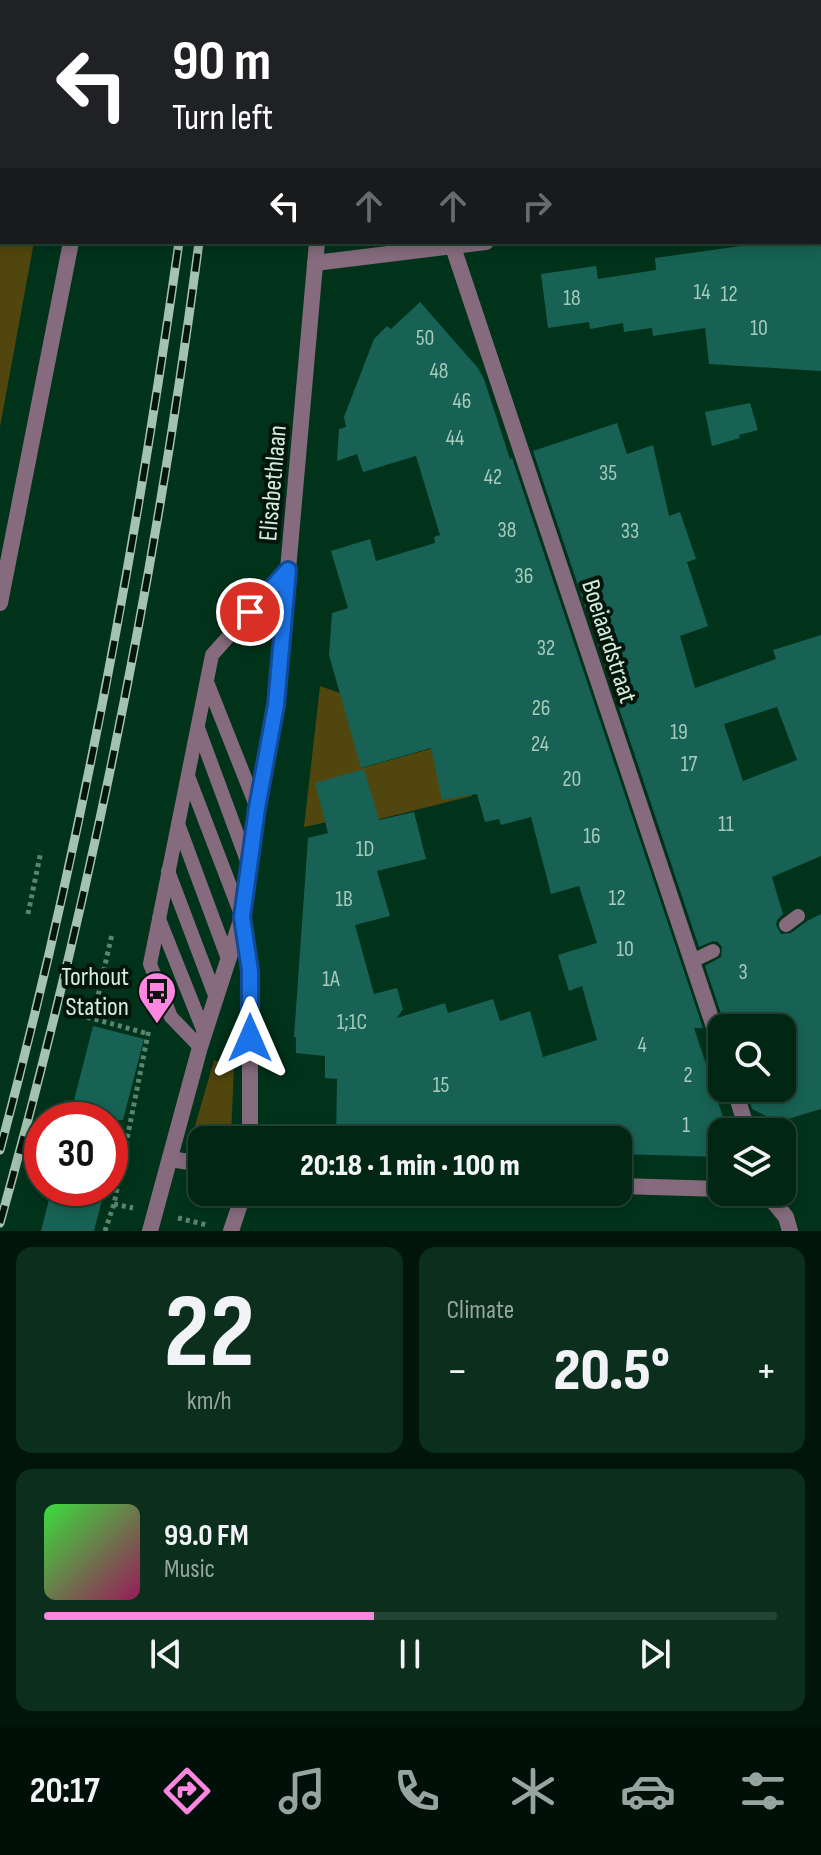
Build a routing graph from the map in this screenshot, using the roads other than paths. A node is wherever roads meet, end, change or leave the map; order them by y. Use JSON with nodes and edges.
{"nodes":[{"id":1,"x":71,"y":244,"type":"edge"},
{"id":2,"x":317,"y":244,"type":"edge"},
{"id":3,"x":473,"y":244,"type":"edge"},
{"id":4,"x":453,"y":247,"type":"junction"},
{"id":5,"x":315,"y":263,"type":"junction"},
{"id":6,"x":288,"y":570,"type":"junction"},
{"id":7,"x":0,"y":603,"type":"edge"},
{"id":8,"x":207,"y":682,"type":"junction"},
{"id":9,"x":197,"y":728,"type":"junction"},
{"id":10,"x":188,"y":775,"type":"junction"},
{"id":11,"x":257,"y":808,"type":"junction"},
{"id":12,"x":178,"y":823,"type":"junction"},
{"id":13,"x":249,"y":866,"type":"junction"},
{"id":14,"x":168,"y":871,"type":"junction"},
{"id":15,"x":242,"y":917,"type":"junction"},
{"id":16,"x":159,"y":919,"type":"junction"},
{"id":17,"x":713,"y":951,"type":"dead end"},
{"id":18,"x":228,"y":959,"type":"junction"},
{"id":19,"x":692,"y":961,"type":"junction"},
{"id":20,"x":216,"y":998,"type":"junction"},
{"id":21,"x":710,"y":1014,"type":"edge"},
{"id":22,"x":202,"y":1040,"type":"junction"},
{"id":23,"x":250,"y":1126,"type":"edge"},
{"id":24,"x":170,"y":1159,"type":"junction"},
{"id":25,"x":188,"y":1162,"type":"edge"},
{"id":26,"x":632,"y":1186,"type":"edge"},
{"id":27,"x":708,"y":1189,"type":"edge"},
{"id":28,"x":239,"y":1206,"type":"edge"},
{"id":29,"x":777,"y":1206,"type":"edge"},
{"id":30,"x":150,"y":1231,"type":"edge"},
{"id":31,"x":231,"y":1231,"type":"edge"},
{"id":32,"x":790,"y":1231,"type":"edge"}],
"edges":[{"from":1,"to":7,"type":"street"},
{"from":2,"to":5,"type":"street","name":"Elisabethlaan"},
{"from":3,"to":4,"type":"street"},
{"from":4,"to":5,"type":"street"},
{"from":4,"to":19,"type":"street","name":"Boeiaardstraat"},
{"from":5,"to":6,"type":"street","name":"Elisabethlaan"},
{"from":6,"to":8,"type":"lane"},
{"from":6,"to":11,"type":"street","name":"Elisabethlaan"},
{"from":8,"to":9,"type":"lane"},
{"from":8,"to":11,"type":"lane"},
{"from":9,"to":10,"type":"lane"},
{"from":9,"to":13,"type":"lane"},
{"from":10,"to":12,"type":"lane"},
{"from":10,"to":15,"type":"lane"},
{"from":11,"to":13,"type":"street","name":"Elisabethlaan"},
{"from":12,"to":14,"type":"lane"},
{"from":12,"to":18,"type":"lane"},
{"from":13,"to":15,"type":"street","name":"Elisabethlaan"},
{"from":14,"to":16,"type":"lane"},
{"from":14,"to":20,"type":"lane"},
{"from":15,"to":18,"type":"street","name":"Elisabethlaan"},
{"from":15,"to":23,"type":"street","name":"Elisabethlaan"},
{"from":16,"to":22,"type":"lane"},
{"from":16,"to":22,"type":"lane"},
{"from":17,"to":19,"type":"lane"},
{"from":18,"to":20,"type":"street","name":"Elisabethlaan"},
{"from":19,"to":21,"type":"street","name":"Boeiaardstraat"},
{"from":20,"to":22,"type":"street","name":"Elisabethlaan"},
{"from":22,"to":24,"type":"street","name":"Elisabethlaan"},
{"from":24,"to":25,"type":"street"},
{"from":24,"to":30,"type":"street","name":"Elisabethlaan"},
{"from":26,"to":27,"type":"street"},
{"from":28,"to":31,"type":"street"},
{"from":29,"to":32,"type":"street"}]}
